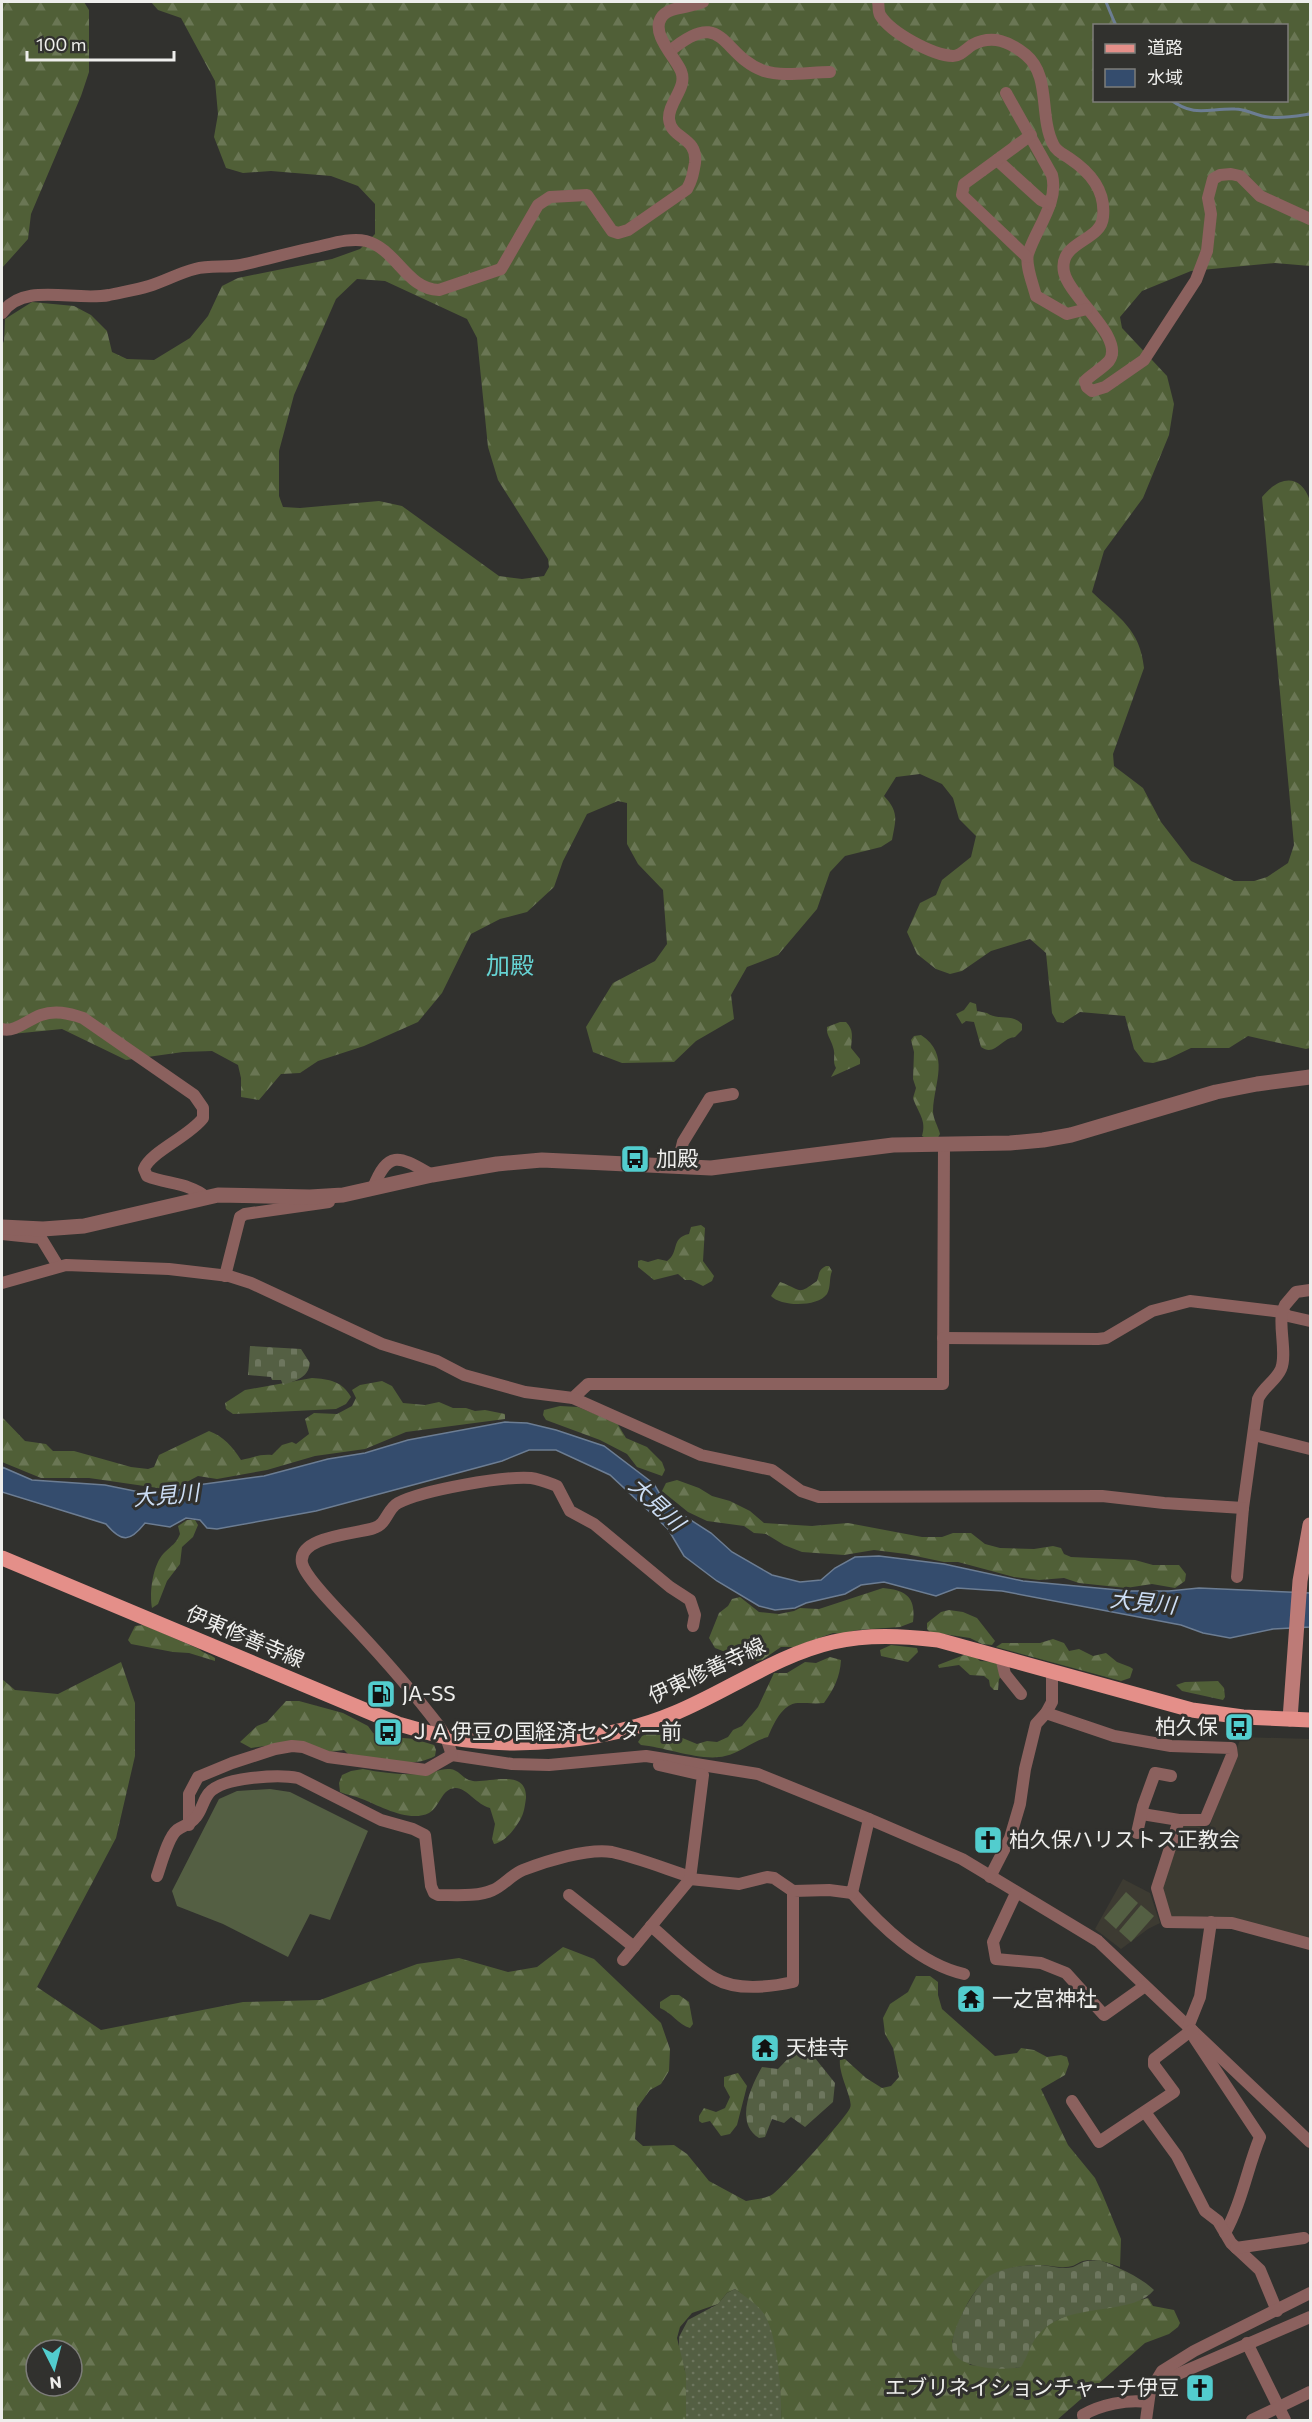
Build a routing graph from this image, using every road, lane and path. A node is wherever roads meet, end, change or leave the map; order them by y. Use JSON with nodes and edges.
{"nodes":[{"id":1,"x":703,"y":2,"type":"edge"},
{"id":2,"x":878,"y":2,"type":"edge"},
{"id":3,"x":670,"y":51,"type":"junction"},
{"id":4,"x":830,"y":72,"type":"dead end"},
{"id":5,"x":1006,"y":93,"type":"dead end"},
{"id":6,"x":1031,"y":135,"type":"junction"},
{"id":7,"x":997,"y":160,"type":"junction"},
{"id":8,"x":1050,"y":204,"type":"junction"},
{"id":9,"x":1311,"y":219,"type":"edge"},
{"id":10,"x":1027,"y":257,"type":"junction"},
{"id":11,"x":1087,"y":309,"type":"junction"},
{"id":12,"x":2,"y":313,"type":"edge"},
{"id":13,"x":2,"y":1029,"type":"edge"},
{"id":14,"x":1311,"y":1077,"type":"edge"},
{"id":15,"x":733,"y":1094,"type":"dead end"},
{"id":16,"x":944,"y":1144,"type":"junction"},
{"id":17,"x":677,"y":1167,"type":"junction"},
{"id":18,"x":432,"y":1175,"type":"junction"},
{"id":19,"x":373,"y":1188,"type":"junction"},
{"id":20,"x":346,"y":1194,"type":"junction"},
{"id":21,"x":206,"y":1197,"type":"junction"},
{"id":22,"x":2,"y":1227,"type":"edge"},
{"id":23,"x":2,"y":1234,"type":"edge"},
{"id":24,"x":58,"y":1266,"type":"junction"},
{"id":25,"x":225,"y":1276,"type":"junction"},
{"id":26,"x":2,"y":1283,"type":"edge"},
{"id":27,"x":1311,"y":1290,"type":"edge"},
{"id":28,"x":1282,"y":1312,"type":"junction"},
{"id":29,"x":1311,"y":1321,"type":"edge"},
{"id":30,"x":944,"y":1338,"type":"junction"},
{"id":31,"x":573,"y":1398,"type":"junction"},
{"id":32,"x":1254,"y":1435,"type":"junction"},
{"id":33,"x":1311,"y":1449,"type":"edge"},
{"id":34,"x":1243,"y":1508,"type":"junction"},
{"id":35,"x":1311,"y":1525,"type":"edge"},
{"id":36,"x":2,"y":1558,"type":"edge"},
{"id":37,"x":1237,"y":1577,"type":"dead end"},
{"id":38,"x":693,"y":1626,"type":"dead end"},
{"id":39,"x":1001,"y":1657,"type":"junction"},
{"id":40,"x":1052,"y":1671,"type":"junction"},
{"id":41,"x":1022,"y":1694,"type":"dead end"},
{"id":42,"x":1046,"y":1713,"type":"junction"},
{"id":43,"x":1290,"y":1719,"type":"junction"},
{"id":44,"x":1311,"y":1720,"type":"edge"},
{"id":45,"x":446,"y":1737,"type":"junction"},
{"id":46,"x":452,"y":1755,"type":"junction"},
{"id":47,"x":646,"y":1756,"type":"junction"},
{"id":48,"x":1171,"y":1776,"type":"dead end"},
{"id":49,"x":1142,"y":1814,"type":"junction"},
{"id":50,"x":869,"y":1819,"type":"junction"},
{"id":51,"x":1179,"y":1820,"type":"junction"},
{"id":52,"x":189,"y":1825,"type":"junction"},
{"id":53,"x":1137,"y":1833,"type":"dead end"},
{"id":54,"x":157,"y":1876,"type":"dead end"},
{"id":55,"x":990,"y":1877,"type":"junction"},
{"id":56,"x":691,"y":1878,"type":"junction"},
{"id":57,"x":794,"y":1891,"type":"junction"},
{"id":58,"x":852,"y":1893,"type":"junction"},
{"id":59,"x":1016,"y":1893,"type":"junction"},
{"id":60,"x":569,"y":1895,"type":"dead end"},
{"id":61,"x":1211,"y":1922,"type":"junction"},
{"id":62,"x":651,"y":1926,"type":"junction"},
{"id":63,"x":1311,"y":1944,"type":"edge"},
{"id":64,"x":634,"y":1947,"type":"junction"},
{"id":65,"x":623,"y":1960,"type":"dead end"},
{"id":66,"x":964,"y":1974,"type":"dead end"},
{"id":67,"x":1145,"y":1986,"type":"junction"},
{"id":68,"x":1190,"y":2029,"type":"junction"},
{"id":69,"x":1072,"y":2101,"type":"dead end"},
{"id":70,"x":1145,"y":2112,"type":"junction"},
{"id":71,"x":1311,"y":2142,"type":"edge"},
{"id":72,"x":1225,"y":2232,"type":"junction"},
{"id":73,"x":1304,"y":2238,"type":"dead end"},
{"id":74,"x":1236,"y":2248,"type":"junction"},
{"id":75,"x":1311,"y":2293,"type":"edge"},
{"id":76,"x":1277,"y":2311,"type":"junction"},
{"id":77,"x":1311,"y":2317,"type":"edge"},
{"id":78,"x":1247,"y":2343,"type":"junction"},
{"id":79,"x":1152,"y":2385,"type":"junction"},
{"id":80,"x":1311,"y":2392,"type":"edge"},
{"id":81,"x":1147,"y":2402,"type":"junction"},
{"id":82,"x":1279,"y":2408,"type":"junction"},
{"id":83,"x":1080,"y":2419,"type":"edge"},
{"id":84,"x":1146,"y":2421,"type":"edge"},
{"id":85,"x":1252,"y":2421,"type":"edge"},
{"id":86,"x":1285,"y":2421,"type":"edge"}],
"edges":[{"from":1,"to":3,"type":"street"},
{"from":2,"to":11,"type":"street"},
{"from":3,"to":4,"type":"street"},
{"from":3,"to":12,"type":"street"},
{"from":5,"to":6,"type":"street"},
{"from":6,"to":7,"type":"street"},
{"from":6,"to":8,"type":"street"},
{"from":7,"to":8,"type":"street"},
{"from":7,"to":10,"type":"street"},
{"from":8,"to":10,"type":"street"},
{"from":9,"to":11,"type":"street"},
{"from":10,"to":11,"type":"street"},
{"from":13,"to":21,"type":"street"},
{"from":14,"to":16,"type":"street"},
{"from":15,"to":17,"type":"street"},
{"from":16,"to":17,"type":"street"},
{"from":16,"to":30,"type":"street"},
{"from":17,"to":18,"type":"street"},
{"from":18,"to":19,"type":"street"},
{"from":18,"to":19,"type":"street"},
{"from":19,"to":20,"type":"street"},
{"from":20,"to":21,"type":"street"},
{"from":20,"to":25,"type":"street"},
{"from":21,"to":22,"type":"street"},
{"from":23,"to":24,"type":"street"},
{"from":24,"to":25,"type":"street"},
{"from":24,"to":26,"type":"street"},
{"from":25,"to":31,"type":"street"},
{"from":27,"to":28,"type":"street"},
{"from":28,"to":29,"type":"street"},
{"from":28,"to":30,"type":"street"},
{"from":28,"to":32,"type":"street"},
{"from":30,"to":31,"type":"street"},
{"from":31,"to":34,"type":"street"},
{"from":32,"to":33,"type":"street"},
{"from":32,"to":34,"type":"street"},
{"from":34,"to":37,"type":"street"},
{"from":35,"to":43,"type":"main road"},
{"from":36,"to":45,"type":"main road","name":"伊東修善寺線"},
{"from":38,"to":45,"type":"street"},
{"from":39,"to":40,"type":"main road","name":"伊東修善寺線"},
{"from":39,"to":41,"type":"street"},
{"from":39,"to":45,"type":"main road","name":"伊東修善寺線"},
{"from":40,"to":42,"type":"street"},
{"from":40,"to":43,"type":"main road","name":"伊東修善寺線"},
{"from":42,"to":51,"type":"street"},
{"from":42,"to":55,"type":"street"},
{"from":43,"to":44,"type":"main road","name":"伊東修善寺線"},
{"from":45,"to":46,"type":"street"},
{"from":46,"to":47,"type":"street"},
{"from":46,"to":52,"type":"street"},
{"from":47,"to":50,"type":"street"},
{"from":47,"to":56,"type":"street"},
{"from":48,"to":49,"type":"street"},
{"from":49,"to":51,"type":"street"},
{"from":49,"to":53,"type":"street"},
{"from":50,"to":55,"type":"street"},
{"from":50,"to":58,"type":"street"},
{"from":51,"to":61,"type":"street"},
{"from":52,"to":54,"type":"street"},
{"from":52,"to":56,"type":"street"},
{"from":55,"to":59,"type":"street"},
{"from":56,"to":57,"type":"street"},
{"from":56,"to":62,"type":"street"},
{"from":57,"to":58,"type":"street"},
{"from":57,"to":62,"type":"street"},
{"from":58,"to":66,"type":"street"},
{"from":59,"to":67,"type":"street"},
{"from":59,"to":67,"type":"street"},
{"from":60,"to":64,"type":"street"},
{"from":61,"to":63,"type":"street"},
{"from":61,"to":68,"type":"street"},
{"from":62,"to":64,"type":"street"},
{"from":64,"to":65,"type":"street"},
{"from":67,"to":68,"type":"street"},
{"from":68,"to":70,"type":"street"},
{"from":68,"to":71,"type":"street"},
{"from":68,"to":72,"type":"street"},
{"from":69,"to":70,"type":"street"},
{"from":70,"to":72,"type":"street"},
{"from":72,"to":74,"type":"street"},
{"from":73,"to":74,"type":"street"},
{"from":74,"to":76,"type":"street"},
{"from":75,"to":76,"type":"street"},
{"from":76,"to":79,"type":"street"},
{"from":77,"to":78,"type":"street"},
{"from":78,"to":79,"type":"street"},
{"from":78,"to":82,"type":"street"},
{"from":79,"to":81,"type":"street"},
{"from":80,"to":82,"type":"street"},
{"from":81,"to":83,"type":"street"},
{"from":81,"to":84,"type":"street"},
{"from":82,"to":85,"type":"street"},
{"from":82,"to":86,"type":"street"}]}
